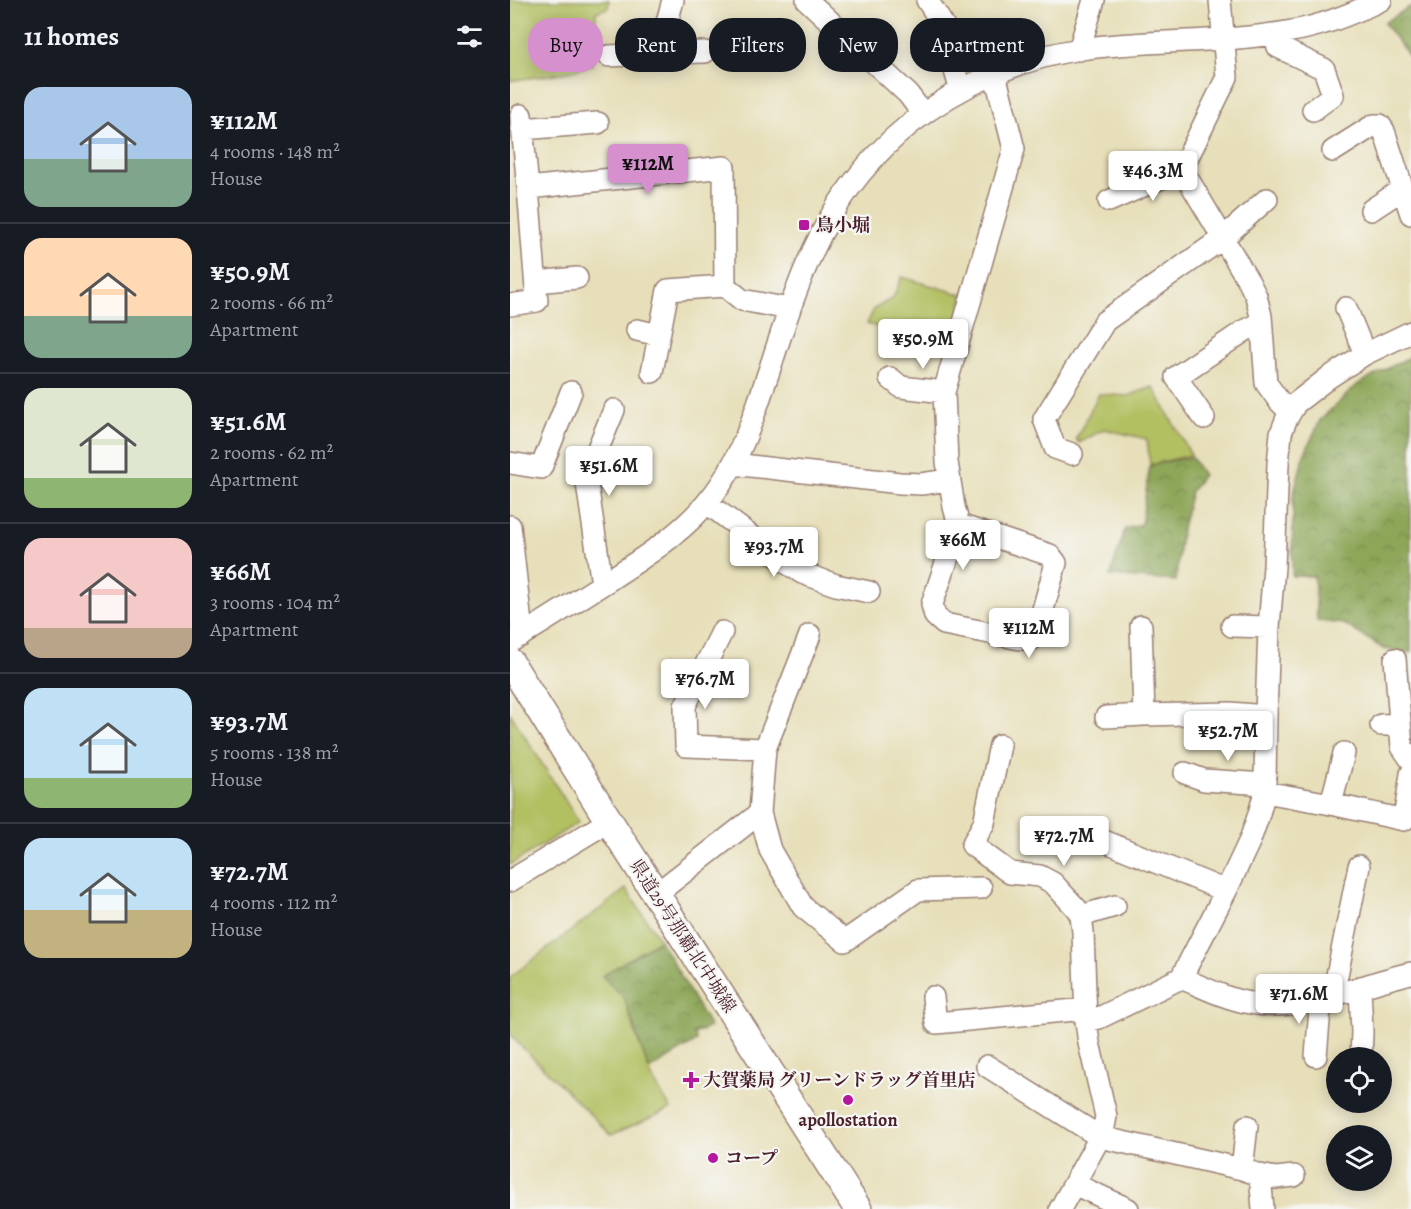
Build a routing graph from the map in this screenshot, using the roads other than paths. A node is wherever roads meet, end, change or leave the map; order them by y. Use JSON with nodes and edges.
{"nodes":[{"id":1,"x":673,"y":0,"type":"edge"},
{"id":2,"x":807,"y":0,"type":"edge"},
{"id":3,"x":927,"y":0,"type":"edge"},
{"id":4,"x":1094,"y":0,"type":"edge"},
{"id":5,"x":1220,"y":0,"type":"edge"},
{"id":6,"x":1381,"y":0,"type":"edge"},
{"id":7,"x":667,"y":18,"type":"edge"},
{"id":8,"x":1275,"y":34,"type":"junction"},
{"id":9,"x":1224,"y":39,"type":"junction"},
{"id":10,"x":1079,"y":50,"type":"junction"},
{"id":11,"x":697,"y":51,"type":"edge"},
{"id":12,"x":705,"y":51,"type":"dead end"},
{"id":13,"x":609,"y":56,"type":"dead end"},
{"id":14,"x":615,"y":56,"type":"edge"},
{"id":15,"x":995,"y":74,"type":"junction"},
{"id":16,"x":962,"y":90,"type":"junction"},
{"id":17,"x":1313,"y":110,"type":"dead end"},
{"id":18,"x":923,"y":114,"type":"junction"},
{"id":19,"x":598,"y":123,"type":"dead end"},
{"id":20,"x":1333,"y":151,"type":"dead end"},
{"id":21,"x":517,"y":156,"type":"edge"},
{"id":22,"x":1182,"y":169,"type":"junction"},
{"id":23,"x":528,"y":188,"type":"junction"},
{"id":24,"x":1403,"y":189,"type":"junction"},
{"id":25,"x":1267,"y":199,"type":"dead end"},
{"id":26,"x":1109,"y":201,"type":"dead end"},
{"id":27,"x":1371,"y":210,"type":"dead end"},
{"id":28,"x":1411,"y":214,"type":"edge"},
{"id":29,"x":1223,"y":238,"type":"junction"},
{"id":30,"x":577,"y":278,"type":"dead end"},
{"id":31,"x":536,"y":282,"type":"junction"},
{"id":32,"x":725,"y":286,"type":"junction"},
{"id":33,"x":510,"y":305,"type":"edge"},
{"id":34,"x":1346,"y":308,"type":"dead end"},
{"id":35,"x":789,"y":309,"type":"junction"},
{"id":36,"x":1261,"y":323,"type":"junction"},
{"id":37,"x":637,"y":330,"type":"dead end"},
{"id":38,"x":1411,"y":332,"type":"edge"},
{"id":39,"x":659,"y":335,"type":"junction"},
{"id":40,"x":1365,"y":354,"type":"junction"},
{"id":41,"x":652,"y":372,"type":"dead end"},
{"id":42,"x":890,"y":378,"type":"dead end"},
{"id":43,"x":571,"y":392,"type":"dead end"},
{"id":44,"x":944,"y":392,"type":"junction"},
{"id":45,"x":614,"y":410,"type":"dead end"},
{"id":46,"x":1290,"y":412,"type":"junction"},
{"id":47,"x":1204,"y":418,"type":"dead end"},
{"id":48,"x":1072,"y":454,"type":"dead end"},
{"id":49,"x":510,"y":464,"type":"edge"},
{"id":50,"x":733,"y":464,"type":"junction"},
{"id":51,"x":950,"y":480,"type":"junction"},
{"id":52,"x":707,"y":503,"type":"junction"},
{"id":53,"x":959,"y":525,"type":"junction"},
{"id":54,"x":510,"y":526,"type":"edge"},
{"id":55,"x":602,"y":584,"type":"junction"},
{"id":56,"x":869,"y":592,"type":"dead end"},
{"id":57,"x":1141,"y":626,"type":"dead end"},
{"id":58,"x":1232,"y":626,"type":"dead end"},
{"id":59,"x":1269,"y":627,"type":"junction"},
{"id":60,"x":722,"y":632,"type":"dead end"},
{"id":61,"x":810,"y":635,"type":"dead end"},
{"id":62,"x":516,"y":639,"type":"edge"},
{"id":63,"x":1395,"y":659,"type":"dead end"},
{"id":64,"x":510,"y":662,"type":"edge"},
{"id":65,"x":1144,"y":716,"type":"junction"},
{"id":66,"x":1266,"y":716,"type":"junction"},
{"id":67,"x":1106,"y":717,"type":"dead end"},
{"id":68,"x":1000,"y":745,"type":"dead end"},
{"id":69,"x":765,"y":749,"type":"junction"},
{"id":70,"x":1344,"y":753,"type":"dead end"},
{"id":71,"x":1411,"y":760,"type":"edge"},
{"id":72,"x":1185,"y":773,"type":"dead end"},
{"id":73,"x":1411,"y":774,"type":"edge"},
{"id":74,"x":1265,"y":788,"type":"junction"},
{"id":75,"x":1331,"y":804,"type":"junction"},
{"id":76,"x":760,"y":813,"type":"junction"},
{"id":77,"x":1408,"y":820,"type":"edge"},
{"id":78,"x":609,"y":821,"type":"junction"},
{"id":79,"x":1104,"y":841,"type":"dead end"},
{"id":80,"x":1359,"y":866,"type":"dead end"},
{"id":81,"x":510,"y":881,"type":"edge"},
{"id":82,"x":981,"y":888,"type":"dead end"},
{"id":83,"x":1226,"y":891,"type":"junction"},
{"id":84,"x":656,"y":894,"type":"junction"},
{"id":85,"x":1115,"y":906,"type":"dead end"},
{"id":86,"x":1082,"y":916,"type":"junction"},
{"id":87,"x":1411,"y":974,"type":"edge"},
{"id":88,"x":1181,"y":978,"type":"junction"},
{"id":89,"x":1360,"y":987,"type":"junction"},
{"id":90,"x":1327,"y":996,"type":"junction"},
{"id":91,"x":933,"y":997,"type":"dead end"},
{"id":92,"x":1086,"y":1015,"type":"junction"},
{"id":93,"x":1361,"y":1047,"type":"edge"},
{"id":94,"x":1316,"y":1056,"type":"dead end"},
{"id":95,"x":987,"y":1066,"type":"dead end"},
{"id":96,"x":1247,"y":1126,"type":"dead end"},
{"id":97,"x":1100,"y":1137,"type":"junction"},
{"id":98,"x":1251,"y":1172,"type":"junction"},
{"id":99,"x":1294,"y":1176,"type":"dead end"},
{"id":100,"x":1074,"y":1184,"type":"junction"},
{"id":101,"x":858,"y":1209,"type":"edge"},
{"id":102,"x":1060,"y":1209,"type":"edge"},
{"id":103,"x":1128,"y":1209,"type":"edge"},
{"id":104,"x":1263,"y":1209,"type":"edge"}],
"edges":[{"from":1,"to":7,"type":"street"},
{"from":2,"to":18,"type":"street"},
{"from":3,"to":16,"type":"street"},
{"from":4,"to":10,"type":"street"},
{"from":5,"to":9,"type":"street"},
{"from":6,"to":8,"type":"street"},
{"from":8,"to":9,"type":"street"},
{"from":8,"to":17,"type":"street"},
{"from":9,"to":10,"type":"street"},
{"from":9,"to":22,"type":"street"},
{"from":10,"to":15,"type":"street"},
{"from":11,"to":12,"type":"street"},
{"from":13,"to":14,"type":"street"},
{"from":15,"to":16,"type":"street"},
{"from":15,"to":44,"type":"street"},
{"from":16,"to":18,"type":"street"},
{"from":18,"to":35,"type":"street"},
{"from":19,"to":21,"type":"street"},
{"from":20,"to":24,"type":"street"},
{"from":21,"to":23,"type":"street"},
{"from":22,"to":26,"type":"street"},
{"from":22,"to":29,"type":"street"},
{"from":23,"to":31,"type":"street"},
{"from":23,"to":32,"type":"street"},
{"from":24,"to":27,"type":"street"},
{"from":24,"to":28,"type":"street"},
{"from":25,"to":29,"type":"street"},
{"from":29,"to":36,"type":"street"},
{"from":29,"to":48,"type":"street"},
{"from":30,"to":31,"type":"street"},
{"from":31,"to":33,"type":"street"},
{"from":32,"to":35,"type":"street"},
{"from":32,"to":39,"type":"street"},
{"from":34,"to":40,"type":"street"},
{"from":35,"to":50,"type":"street"},
{"from":36,"to":46,"type":"street"},
{"from":36,"to":47,"type":"street"},
{"from":37,"to":39,"type":"street"},
{"from":38,"to":40,"type":"street"},
{"from":39,"to":41,"type":"street"},
{"from":40,"to":46,"type":"street"},
{"from":42,"to":44,"type":"street"},
{"from":43,"to":49,"type":"street"},
{"from":44,"to":51,"type":"street"},
{"from":45,"to":55,"type":"street"},
{"from":46,"to":59,"type":"street"},
{"from":50,"to":51,"type":"street"},
{"from":50,"to":52,"type":"street"},
{"from":51,"to":53,"type":"street"},
{"from":52,"to":55,"type":"street"},
{"from":52,"to":56,"type":"street"},
{"from":53,"to":53,"type":"street"},
{"from":54,"to":62,"type":"street"},
{"from":55,"to":62,"type":"street"},
{"from":57,"to":65,"type":"street"},
{"from":58,"to":59,"type":"street"},
{"from":59,"to":66,"type":"street"},
{"from":60,"to":69,"type":"street"},
{"from":61,"to":69,"type":"street"},
{"from":63,"to":71,"type":"street"},
{"from":64,"to":78,"type":"main road","name":"県道29号那覇北中城線"},
{"from":65,"to":66,"type":"street"},
{"from":65,"to":67,"type":"street"},
{"from":66,"to":74,"type":"street"},
{"from":68,"to":86,"type":"street"},
{"from":69,"to":76,"type":"street"},
{"from":70,"to":75,"type":"street"},
{"from":72,"to":74,"type":"street"},
{"from":73,"to":77,"type":"street"},
{"from":74,"to":75,"type":"street"},
{"from":74,"to":83,"type":"street"},
{"from":75,"to":77,"type":"street"},
{"from":76,"to":82,"type":"street"},
{"from":76,"to":84,"type":"street"},
{"from":78,"to":81,"type":"street"},
{"from":78,"to":84,"type":"main road","name":"県道29号那覇北中城線"},
{"from":79,"to":83,"type":"street"},
{"from":80,"to":90,"type":"street"},
{"from":83,"to":88,"type":"street"},
{"from":84,"to":101,"type":"main road","name":"県道29号那覇北中城線"},
{"from":85,"to":86,"type":"street"},
{"from":86,"to":92,"type":"street"},
{"from":87,"to":89,"type":"street"},
{"from":88,"to":90,"type":"street"},
{"from":88,"to":92,"type":"street"},
{"from":89,"to":90,"type":"street"},
{"from":89,"to":93,"type":"street"},
{"from":90,"to":94,"type":"street"},
{"from":91,"to":92,"type":"street"},
{"from":92,"to":97,"type":"street"},
{"from":95,"to":97,"type":"street"},
{"from":96,"to":98,"type":"street"},
{"from":97,"to":98,"type":"street"},
{"from":97,"to":100,"type":"street"},
{"from":98,"to":99,"type":"street"},
{"from":98,"to":104,"type":"street"},
{"from":100,"to":102,"type":"street"},
{"from":100,"to":103,"type":"street"}]}
